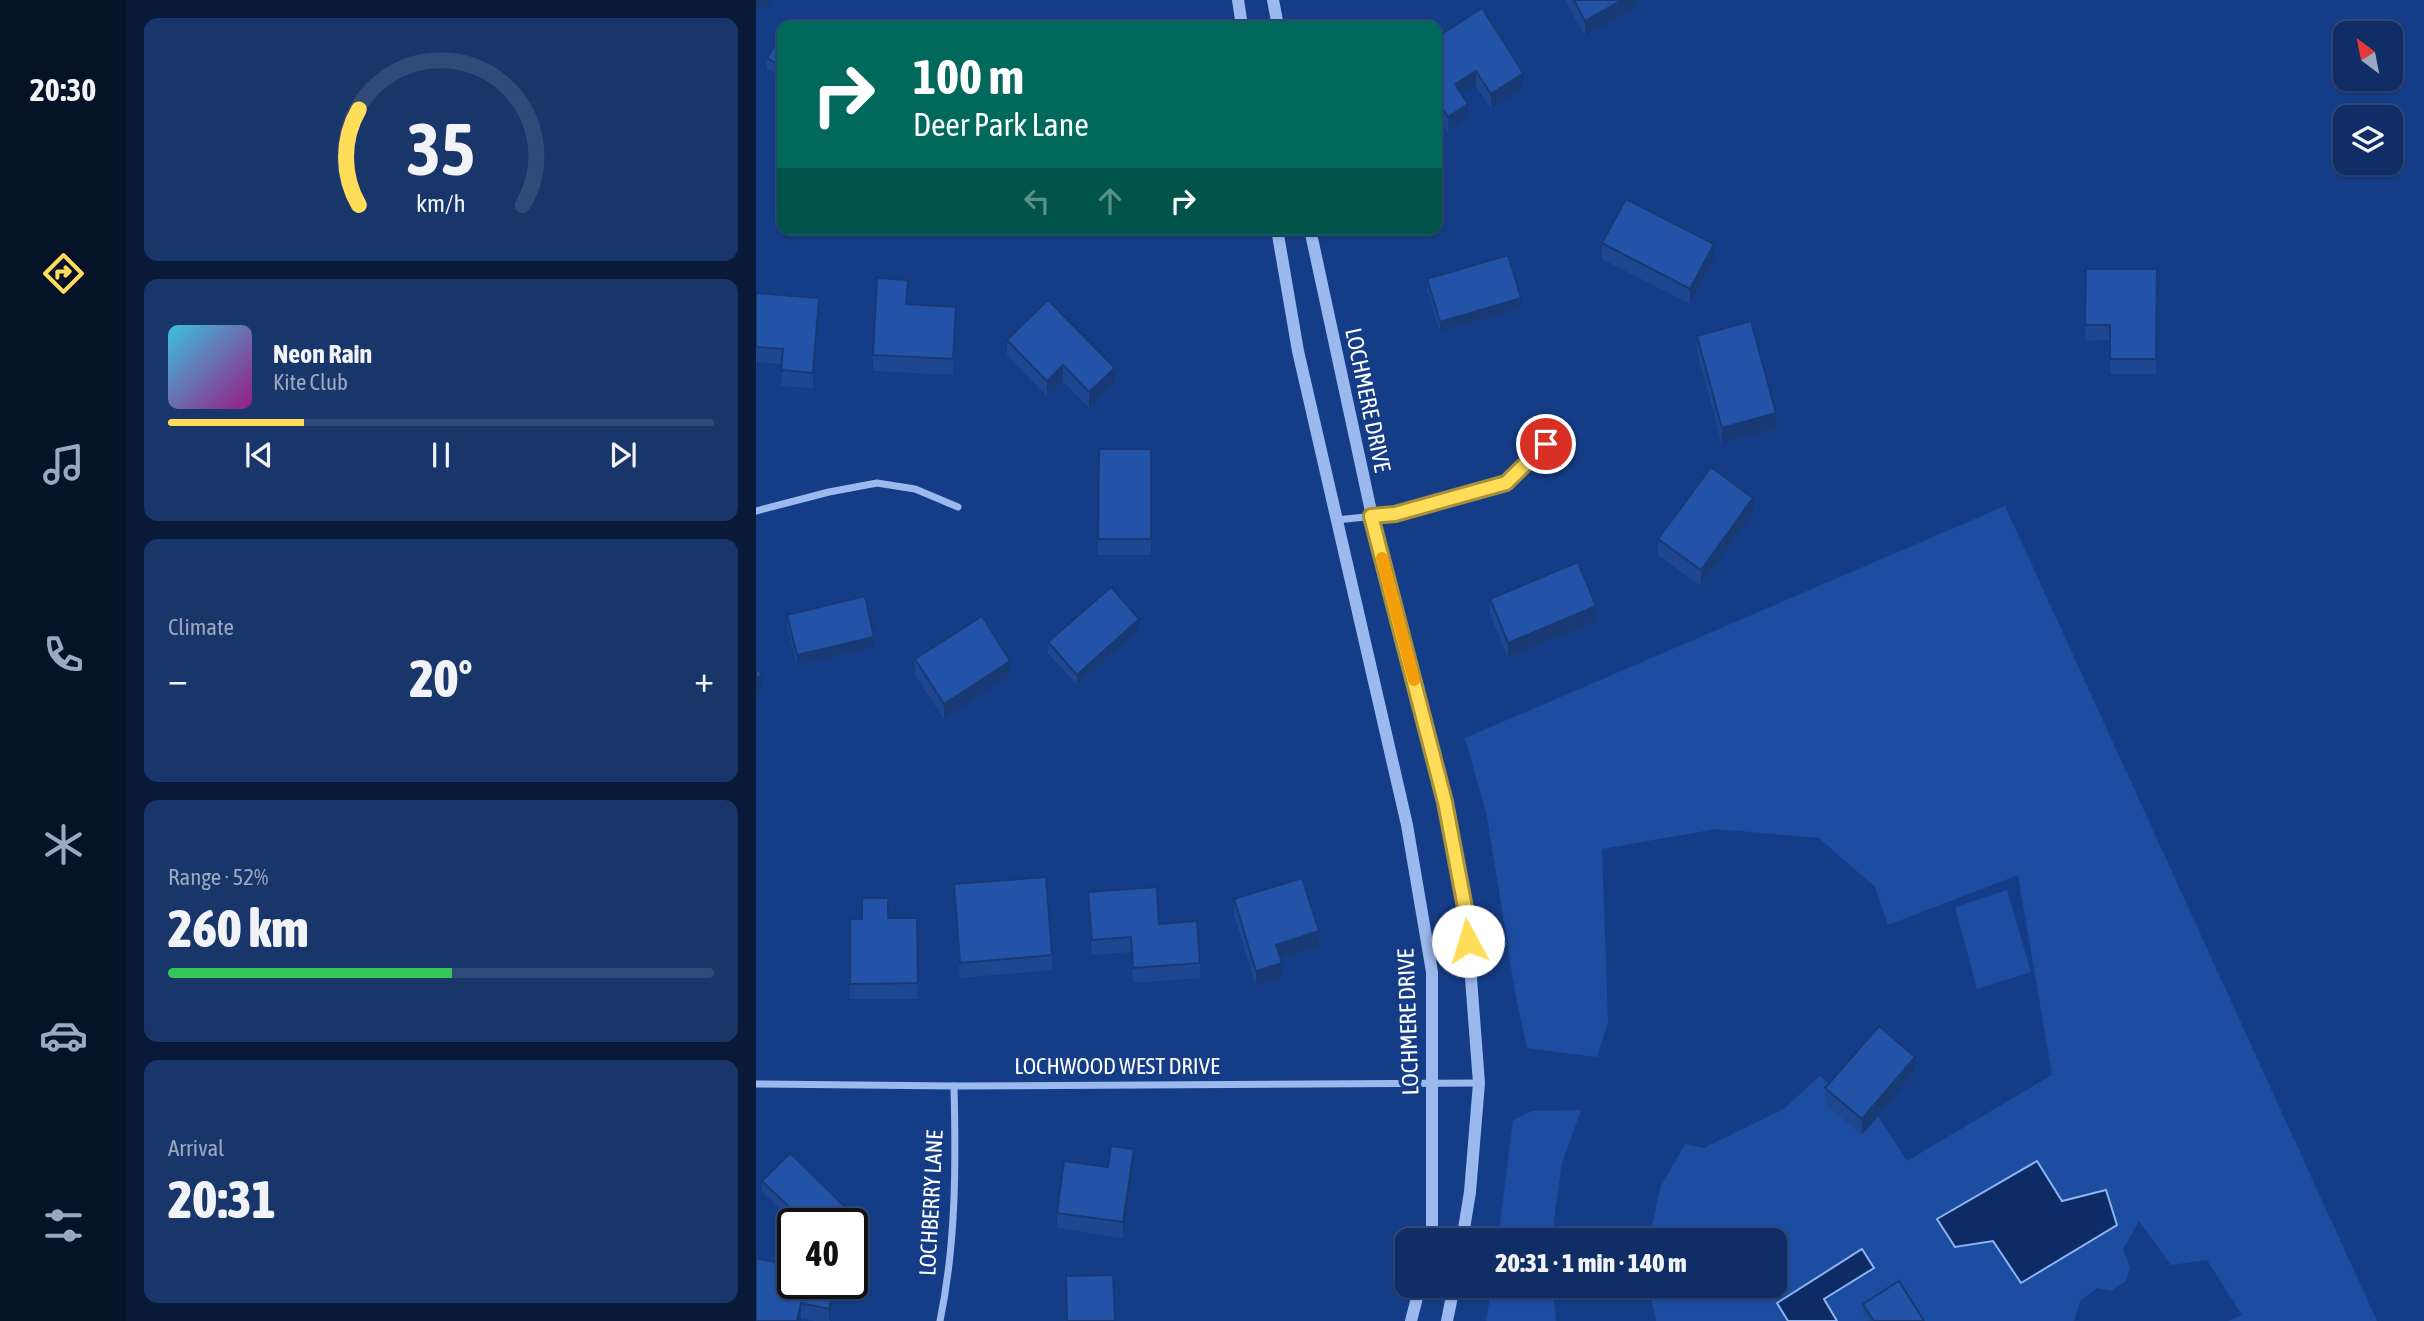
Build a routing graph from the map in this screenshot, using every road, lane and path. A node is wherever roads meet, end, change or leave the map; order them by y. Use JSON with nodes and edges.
{"nodes":[{"id":1,"x":1238,"y":0,"type":"edge"},
{"id":2,"x":1273,"y":0,"type":"edge"},
{"id":3,"x":1241,"y":21,"type":"edge"},
{"id":4,"x":1277,"y":21,"type":"edge"},
{"id":5,"x":1278,"y":235,"type":"edge"},
{"id":6,"x":1311,"y":235,"type":"edge"},
{"id":7,"x":1546,"y":444,"type":"dead end"},
{"id":8,"x":958,"y":507,"type":"dead end"},
{"id":9,"x":756,"y":511,"type":"edge"},
{"id":10,"x":1371,"y":516,"type":"junction"},
{"id":11,"x":1336,"y":520,"type":"junction"},
{"id":12,"x":1433,"y":1083,"type":"junction"},
{"id":13,"x":1479,"y":1083,"type":"junction"},
{"id":14,"x":756,"y":1084,"type":"edge"},
{"id":15,"x":954,"y":1086,"type":"junction"},
{"id":16,"x":1432,"y":1228,"type":"edge"},
{"id":17,"x":1464,"y":1228,"type":"edge"},
{"id":18,"x":1417,"y":1298,"type":"edge"},
{"id":19,"x":1452,"y":1298,"type":"edge"},
{"id":20,"x":940,"y":1321,"type":"edge"},
{"id":21,"x":1411,"y":1321,"type":"edge"},
{"id":22,"x":1447,"y":1321,"type":"edge"}],
"edges":[{"from":1,"to":3,"type":"street"},
{"from":2,"to":4,"type":"street"},
{"from":5,"to":11,"type":"street","name":"LOCHMERE DRIVE"},
{"from":6,"to":10,"type":"street","name":"LOCHMERE DRIVE"},
{"from":7,"to":10,"type":"street"},
{"from":8,"to":9,"type":"street"},
{"from":10,"to":11,"type":"street"},
{"from":10,"to":13,"type":"street","name":"LOCHMERE DRIVE"},
{"from":11,"to":12,"type":"street","name":"LOCHMERE DRIVE"},
{"from":12,"to":13,"type":"street","name":"LOCHWOOD WEST DRIVE"},
{"from":12,"to":15,"type":"street","name":"LOCHWOOD WEST DRIVE"},
{"from":12,"to":16,"type":"street","name":"LOCHMERE DRIVE"},
{"from":13,"to":17,"type":"street","name":"LOCHMERE DRIVE"},
{"from":14,"to":15,"type":"street","name":"LOCHWOOD WEST DRIVE"},
{"from":15,"to":20,"type":"street","name":"LOCHBERRY LANE"},
{"from":18,"to":21,"type":"street"},
{"from":19,"to":22,"type":"street"}]}
